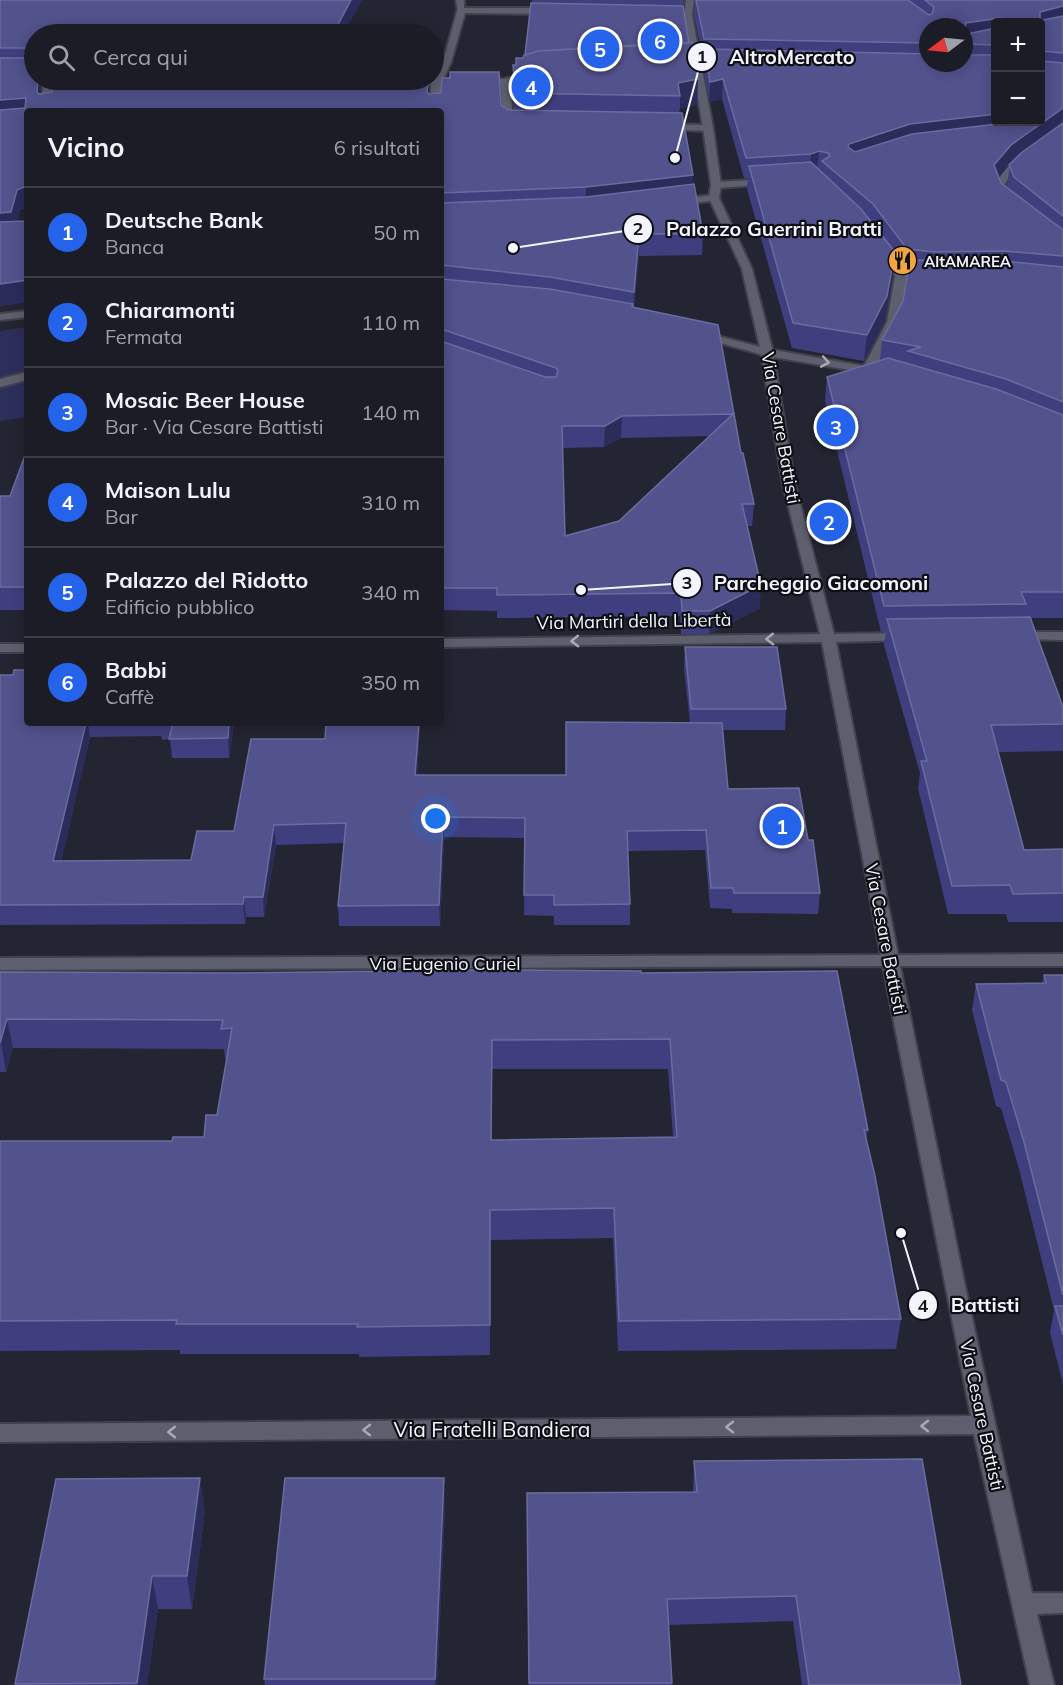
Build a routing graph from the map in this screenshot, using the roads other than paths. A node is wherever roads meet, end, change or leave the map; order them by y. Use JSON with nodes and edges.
{"nodes":[{"id":1,"x":690,"y":0,"type":"edge"},
{"id":2,"x":461,"y":5,"type":"edge"},
{"id":3,"x":565,"y":12,"type":"edge"},
{"id":4,"x":684,"y":63,"type":"edge"},
{"id":5,"x":695,"y":63,"type":"junction"},
{"id":6,"x":707,"y":63,"type":"edge"},
{"id":7,"x":444,"y":68,"type":"edge"},
{"id":8,"x":537,"y":71,"type":"edge"},
{"id":9,"x":505,"y":82,"type":"junction"},
{"id":10,"x":444,"y":84,"type":"edge"},
{"id":11,"x":48,"y":90,"type":"edge"},
{"id":12,"x":436,"y":90,"type":"edge"},
{"id":13,"x":47,"y":108,"type":"edge"},
{"id":14,"x":435,"y":108,"type":"edge"},
{"id":15,"x":519,"y":124,"type":"edge"},
{"id":16,"x":649,"y":127,"type":"edge"},
{"id":17,"x":708,"y":128,"type":"junction"},
{"id":18,"x":1035,"y":155,"type":"edge"},
{"id":19,"x":780,"y":182,"type":"edge"},
{"id":20,"x":716,"y":185,"type":"junction"},
{"id":21,"x":714,"y":198,"type":"junction"},
{"id":22,"x":668,"y":203,"type":"edge"},
{"id":23,"x":1012,"y":207,"type":"edge"},
{"id":24,"x":873,"y":238,"type":"edge"},
{"id":25,"x":901,"y":276,"type":"junction"},
{"id":26,"x":944,"y":279,"type":"edge"},
{"id":27,"x":24,"y":314,"type":"edge"},
{"id":28,"x":0,"y":317,"type":"edge"},
{"id":29,"x":688,"y":331,"type":"edge"},
{"id":30,"x":767,"y":352,"type":"junction"},
{"id":31,"x":868,"y":370,"type":"junction"},
{"id":32,"x":889,"y":376,"type":"edge"},
{"id":33,"x":24,"y":377,"type":"edge"},
{"id":34,"x":0,"y":383,"type":"edge"},
{"id":35,"x":1004,"y":636,"type":"edge"},
{"id":36,"x":1063,"y":636,"type":"edge"},
{"id":37,"x":922,"y":637,"type":"edge"},
{"id":38,"x":828,"y":638,"type":"junction"},
{"id":39,"x":444,"y":643,"type":"edge"},
{"id":40,"x":0,"y":648,"type":"edge"},
{"id":41,"x":24,"y":648,"type":"edge"},
{"id":42,"x":1063,"y":960,"type":"edge"},
{"id":43,"x":890,"y":962,"type":"junction"},
{"id":44,"x":0,"y":964,"type":"edge"},
{"id":45,"x":984,"y":1425,"type":"junction"},
{"id":46,"x":0,"y":1433,"type":"edge"},
{"id":47,"x":1063,"y":1603,"type":"edge"},
{"id":48,"x":1022,"y":1604,"type":"junction"},
{"id":49,"x":1042,"y":1685,"type":"edge"}],
"edges":[{"from":1,"to":5,"type":"street"},
{"from":2,"to":3,"type":"street"},
{"from":2,"to":7,"type":"street"},
{"from":4,"to":5,"type":"street"},
{"from":5,"to":6,"type":"street"},
{"from":5,"to":17,"type":"street"},
{"from":8,"to":9,"type":"street"},
{"from":9,"to":10,"type":"street"},
{"from":9,"to":15,"type":"street"},
{"from":11,"to":13,"type":"street"},
{"from":12,"to":14,"type":"street"},
{"from":16,"to":17,"type":"street"},
{"from":17,"to":20,"type":"street"},
{"from":18,"to":23,"type":"street"},
{"from":19,"to":20,"type":"street"},
{"from":20,"to":21,"type":"street"},
{"from":21,"to":22,"type":"street"},
{"from":21,"to":30,"type":"street","name":"Via Cesare Battisti"},
{"from":24,"to":25,"type":"street"},
{"from":25,"to":26,"type":"street"},
{"from":25,"to":31,"type":"street"},
{"from":27,"to":28,"type":"street"},
{"from":29,"to":30,"type":"street"},
{"from":30,"to":31,"type":"street","one_way":true},
{"from":30,"to":38,"type":"street","name":"Via Cesare Battisti"},
{"from":31,"to":32,"type":"street"},
{"from":33,"to":34,"type":"street"},
{"from":35,"to":36,"type":"street"},
{"from":37,"to":38,"type":"street","name":"Via Martiri della Libertà"},
{"from":38,"to":39,"type":"street","name":"Via Martiri della Libertà","one_way":true},
{"from":38,"to":43,"type":"street","name":"Via Cesare Battisti"},
{"from":40,"to":41,"type":"street"},
{"from":42,"to":43,"type":"street","name":"Via Eugenio Curiel"},
{"from":43,"to":44,"type":"street","name":"Via Eugenio Curiel"},
{"from":43,"to":45,"type":"street","name":"Via Cesare Battisti"},
{"from":45,"to":46,"type":"street","name":"Via Fratelli Bandiera","one_way":true},
{"from":45,"to":48,"type":"street","name":"Via Cesare Battisti"},
{"from":47,"to":48,"type":"street"},
{"from":48,"to":49,"type":"street","name":"Via Cesare Battisti"}]}
